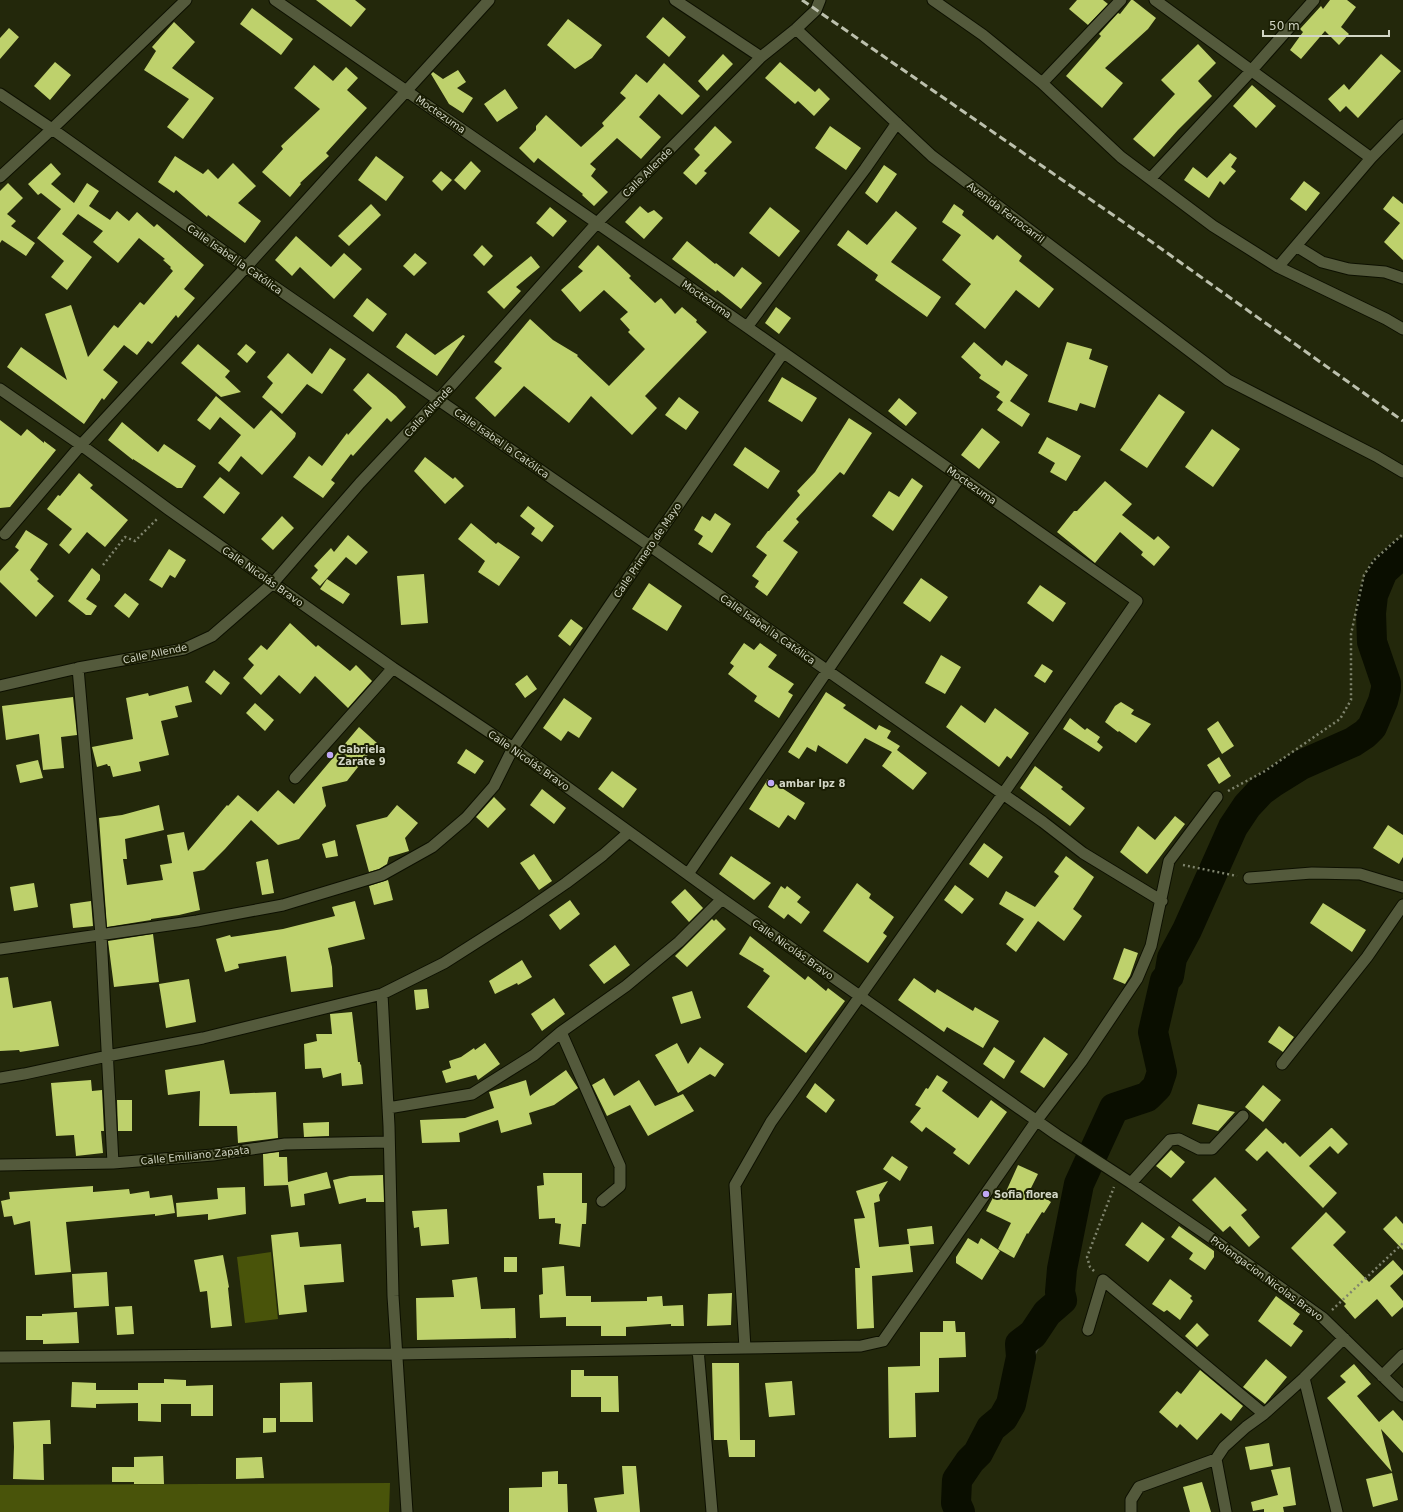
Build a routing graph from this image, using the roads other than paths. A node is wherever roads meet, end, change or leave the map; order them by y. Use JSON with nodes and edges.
{"nodes":[{"id":1,"x":186,"y":0,"type":"edge"},
{"id":2,"x":275,"y":0,"type":"edge"},
{"id":3,"x":489,"y":0,"type":"edge"},
{"id":4,"x":674,"y":0,"type":"edge"},
{"id":5,"x":820,"y":0,"type":"edge"},
{"id":6,"x":933,"y":0,"type":"edge"},
{"id":7,"x":1121,"y":0,"type":"edge"},
{"id":8,"x":1155,"y":0,"type":"edge"},
{"id":9,"x":1314,"y":0,"type":"edge"},
{"id":10,"x":796,"y":30,"type":"junction"},
{"id":11,"x":761,"y":57,"type":"junction"},
{"id":12,"x":1251,"y":71,"type":"junction"},
{"id":13,"x":1042,"y":83,"type":"junction"},
{"id":14,"x":407,"y":91,"type":"junction"},
{"id":15,"x":0,"y":94,"type":"edge"},
{"id":16,"x":897,"y":123,"type":"junction"},
{"id":17,"x":1403,"y":125,"type":"edge"},
{"id":18,"x":52,"y":129,"type":"junction"},
{"id":19,"x":1371,"y":158,"type":"junction"},
{"id":20,"x":0,"y":177,"type":"edge"},
{"id":21,"x":1150,"y":180,"type":"junction"},
{"id":22,"x":597,"y":223,"type":"junction"},
{"id":23,"x":1296,"y":246,"type":"junction"},
{"id":24,"x":246,"y":267,"type":"junction"},
{"id":25,"x":1278,"y":267,"type":"junction"},
{"id":26,"x":1403,"y":278,"type":"edge"},
{"id":27,"x":747,"y":327,"type":"junction"},
{"id":28,"x":1403,"y":329,"type":"edge"},
{"id":29,"x":783,"y":353,"type":"junction"},
{"id":30,"x":0,"y":389,"type":"edge"},
{"id":31,"x":439,"y":399,"type":"junction"},
{"id":32,"x":81,"y":445,"type":"junction"},
{"id":33,"x":1403,"y":472,"type":"edge"},
{"id":34,"x":960,"y":477,"type":"junction"},
{"id":35,"x":5,"y":534,"type":"dead end"},
{"id":36,"x":650,"y":546,"type":"junction"},
{"id":37,"x":273,"y":583,"type":"junction"},
{"id":38,"x":78,"y":668,"type":"junction"},
{"id":39,"x":393,"y":668,"type":"junction"},
{"id":40,"x":827,"y":671,"type":"junction"},
{"id":41,"x":0,"y":686,"type":"edge"},
{"id":42,"x":513,"y":748,"type":"junction"},
{"id":43,"x":295,"y":778,"type":"dead end"},
{"id":44,"x":1003,"y":794,"type":"junction"},
{"id":45,"x":1217,"y":797,"type":"road end"},
{"id":46,"x":629,"y":832,"type":"junction"},
{"id":47,"x":688,"y":874,"type":"junction"},
{"id":48,"x":1244,"y":877,"type":"road end"},
{"id":49,"x":1403,"y":887,"type":"edge"},
{"id":50,"x":722,"y":900,"type":"junction"},
{"id":51,"x":1162,"y":901,"type":"junction"},
{"id":52,"x":1403,"y":905,"type":"edge"},
{"id":53,"x":102,"y":935,"type":"junction"},
{"id":54,"x":0,"y":949,"type":"edge"},
{"id":55,"x":382,"y":994,"type":"junction"},
{"id":56,"x":860,"y":997,"type":"junction"},
{"id":57,"x":562,"y":1032,"type":"junction"},
{"id":58,"x":107,"y":1056,"type":"junction"},
{"id":59,"x":1282,"y":1064,"type":"dead end"},
{"id":60,"x":0,"y":1078,"type":"edge"},
{"id":61,"x":388,"y":1108,"type":"junction"},
{"id":62,"x":1243,"y":1116,"type":"dead end"},
{"id":63,"x":1037,"y":1120,"type":"junction"},
{"id":64,"x":390,"y":1142,"type":"junction"},
{"id":65,"x":113,"y":1164,"type":"junction"},
{"id":66,"x":0,"y":1165,"type":"edge"},
{"id":67,"x":1116,"y":1173,"type":"joint"},
{"id":68,"x":1131,"y":1183,"type":"junction"},
{"id":69,"x":602,"y":1201,"type":"dead end"},
{"id":70,"x":1088,"y":1330,"type":"dead end"},
{"id":71,"x":1344,"y":1338,"type":"junction"},
{"id":72,"x":745,"y":1348,"type":"junction"},
{"id":73,"x":698,"y":1349,"type":"junction"},
{"id":74,"x":398,"y":1354,"type":"junction"},
{"id":75,"x":1403,"y":1355,"type":"edge"},
{"id":76,"x":0,"y":1357,"type":"edge"},
{"id":77,"x":1382,"y":1376,"type":"junction"},
{"id":78,"x":1304,"y":1378,"type":"junction"},
{"id":79,"x":1403,"y":1396,"type":"edge"},
{"id":80,"x":1264,"y":1414,"type":"junction"},
{"id":81,"x":1216,"y":1459,"type":"junction"},
{"id":82,"x":407,"y":1512,"type":"edge"},
{"id":83,"x":712,"y":1512,"type":"edge"},
{"id":84,"x":1131,"y":1512,"type":"edge"},
{"id":85,"x":1226,"y":1512,"type":"edge"},
{"id":86,"x":1337,"y":1512,"type":"edge"}],
"edges":[{"from":1,"to":18,"type":"street"},
{"from":2,"to":14,"type":"street","name":"Moctezuma"},
{"from":3,"to":14,"type":"street"},
{"from":4,"to":11,"type":"street"},
{"from":5,"to":10,"type":"street","name":"Calle Allende"},
{"from":6,"to":13,"type":"street"},
{"from":7,"to":13,"type":"street"},
{"from":8,"to":12,"type":"street"},
{"from":9,"to":12,"type":"street"},
{"from":10,"to":11,"type":"street","name":"Calle Allende"},
{"from":10,"to":16,"type":"street","name":"Avenida Ferrocarril"},
{"from":11,"to":22,"type":"street","name":"Calle Allende"},
{"from":12,"to":19,"type":"street"},
{"from":12,"to":21,"type":"street"},
{"from":13,"to":21,"type":"street"},
{"from":14,"to":22,"type":"street","name":"Moctezuma"},
{"from":14,"to":24,"type":"street"},
{"from":15,"to":18,"type":"street","name":"Calle Isabel la Católica"},
{"from":16,"to":27,"type":"street"},
{"from":16,"to":33,"type":"street","name":"Avenida Ferrocarril"},
{"from":17,"to":19,"type":"street"},
{"from":18,"to":20,"type":"street"},
{"from":18,"to":24,"type":"street","name":"Calle Isabel la Católica"},
{"from":19,"to":23,"type":"street"},
{"from":21,"to":25,"type":"street"},
{"from":22,"to":27,"type":"street","name":"Moctezuma"},
{"from":22,"to":31,"type":"street","name":"Calle Allende"},
{"from":23,"to":25,"type":"street"},
{"from":23,"to":26,"type":"street"},
{"from":24,"to":31,"type":"street","name":"Calle Isabel la Católica"},
{"from":24,"to":32,"type":"street"},
{"from":25,"to":28,"type":"street"},
{"from":27,"to":29,"type":"street","name":"Moctezuma"},
{"from":29,"to":34,"type":"street","name":"Moctezuma"},
{"from":29,"to":36,"type":"street","name":"Calle Primero de Mayo"},
{"from":30,"to":32,"type":"street","name":"Calle Nicolás Bravo"},
{"from":31,"to":36,"type":"street","name":"Calle Isabel la Católica"},
{"from":31,"to":37,"type":"street","name":"Calle Allende"},
{"from":32,"to":35,"type":"street"},
{"from":32,"to":37,"type":"street","name":"Calle Nicolás Bravo"},
{"from":34,"to":40,"type":"street"},
{"from":34,"to":44,"type":"street","name":"Moctezuma"},
{"from":36,"to":40,"type":"street","name":"Calle Isabel la Católica"},
{"from":36,"to":42,"type":"street","name":"Calle Primero de Mayo"},
{"from":37,"to":38,"type":"street","name":"Calle Allende"},
{"from":37,"to":39,"type":"street","name":"Calle Nicolás Bravo"},
{"from":38,"to":41,"type":"street","name":"Calle Allende"},
{"from":38,"to":53,"type":"street"},
{"from":39,"to":42,"type":"street","name":"Calle Nicolás Bravo"},
{"from":39,"to":43,"type":"street"},
{"from":40,"to":44,"type":"street","name":"Calle Isabel la Católica"},
{"from":40,"to":47,"type":"street"},
{"from":42,"to":46,"type":"street","name":"Calle Nicolás Bravo"},
{"from":42,"to":53,"type":"street","name":"Calle Primero de Mayo"},
{"from":44,"to":51,"type":"street","name":"Calle Isabel la Católica"},
{"from":44,"to":56,"type":"street"},
{"from":45,"to":51,"type":"street"},
{"from":46,"to":47,"type":"street","name":"Calle Nicolás Bravo"},
{"from":46,"to":55,"type":"street"},
{"from":47,"to":50,"type":"street","name":"Calle Nicolás Bravo"},
{"from":48,"to":49,"type":"street"},
{"from":50,"to":56,"type":"street","name":"Calle Nicolás Bravo"},
{"from":50,"to":57,"type":"street"},
{"from":51,"to":63,"type":"street"},
{"from":52,"to":59,"type":"street"},
{"from":53,"to":54,"type":"street","name":"Calle Primero de Mayo"},
{"from":53,"to":58,"type":"street"},
{"from":55,"to":58,"type":"street"},
{"from":55,"to":61,"type":"street"},
{"from":56,"to":63,"type":"street","name":"Calle Nicolás Bravo"},
{"from":56,"to":72,"type":"street"},
{"from":57,"to":61,"type":"street"},
{"from":57,"to":69,"type":"street"},
{"from":58,"to":60,"type":"street"},
{"from":58,"to":65,"type":"street"},
{"from":61,"to":64,"type":"street"},
{"from":62,"to":68,"type":"street"},
{"from":63,"to":67,"type":"street","name":"Calle Nicolás Bravo"},
{"from":63,"to":72,"type":"street"},
{"from":64,"to":65,"type":"street","name":"Calle Emiliano Zapata"},
{"from":64,"to":74,"type":"street"},
{"from":65,"to":66,"type":"street","name":"Calle Emiliano Zapata"},
{"from":67,"to":68,"type":"street","name":"Prolongacion Nicolas Bravo"},
{"from":68,"to":71,"type":"street","name":"Prolongacion Nicolas Bravo"},
{"from":70,"to":80,"type":"street"},
{"from":71,"to":77,"type":"street","name":"Prolongacion Nicolas Bravo"},
{"from":71,"to":78,"type":"street"},
{"from":72,"to":73,"type":"street"},
{"from":73,"to":74,"type":"street"},
{"from":73,"to":83,"type":"street"},
{"from":74,"to":76,"type":"street"},
{"from":74,"to":82,"type":"street"},
{"from":75,"to":77,"type":"street"},
{"from":77,"to":79,"type":"street","name":"Prolongacion Nicolas Bravo"},
{"from":78,"to":80,"type":"street"},
{"from":78,"to":86,"type":"street"},
{"from":80,"to":81,"type":"street"},
{"from":81,"to":84,"type":"street"},
{"from":81,"to":85,"type":"street"}]}
